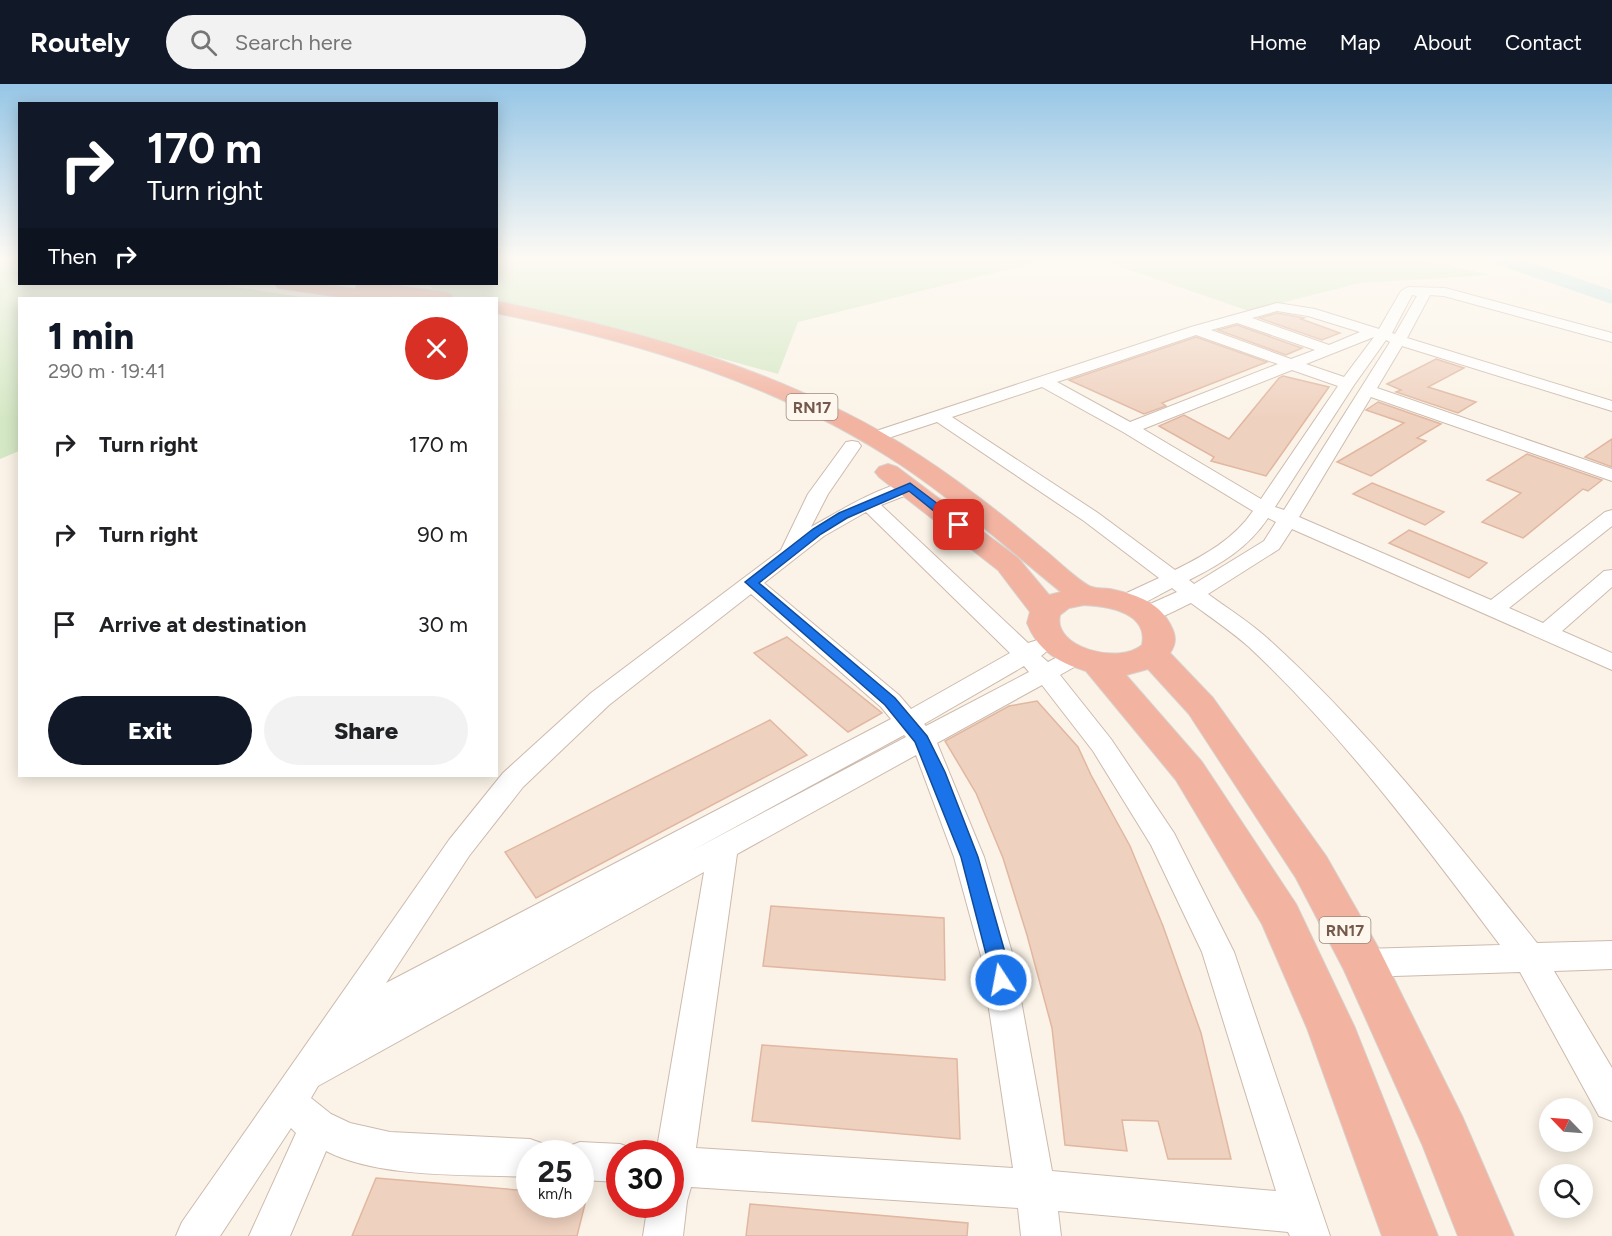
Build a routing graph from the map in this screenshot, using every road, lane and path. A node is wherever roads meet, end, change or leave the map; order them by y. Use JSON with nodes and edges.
{"nodes":[{"id":1,"x":519,"y":312,"type":"edge"},
{"id":2,"x":1260,"y":312,"type":"edge"},
{"id":3,"x":1304,"y":312,"type":"edge"},
{"id":4,"x":1408,"y":312,"type":"edge"},
{"id":5,"x":1517,"y":312,"type":"edge"},
{"id":6,"x":498,"y":317,"type":"edge"},
{"id":7,"x":1237,"y":318,"type":"junction"},
{"id":8,"x":1196,"y":330,"type":"junction"},
{"id":9,"x":1385,"y":335,"type":"junction"},
{"id":10,"x":1612,"y":338,"type":"edge"},
{"id":11,"x":1330,"y":350,"type":"junction"},
{"id":12,"x":1293,"y":365,"type":"junction"},
{"id":13,"x":1044,"y":381,"type":"junction"},
{"id":14,"x":1347,"y":384,"type":"junction"},
{"id":15,"x":1367,"y":390,"type":"junction"},
{"id":16,"x":1612,"y":406,"type":"edge"},
{"id":17,"x":940,"y":417,"type":"junction"},
{"id":18,"x":1130,"y":428,"type":"junction"},
{"id":19,"x":863,"y":442,"type":"junction"},
{"id":20,"x":1612,"y":475,"type":"edge"},
{"id":21,"x":910,"y":487,"type":"junction"},
{"id":22,"x":868,"y":503,"type":"junction"},
{"id":23,"x":1264,"y":509,"type":"junction"},
{"id":24,"x":1612,"y":516,"type":"edge"},
{"id":25,"x":1288,"y":520,"type":"junction"},
{"id":26,"x":786,"y":556,"type":"junction"},
{"id":27,"x":1612,"y":576,"type":"edge"},
{"id":28,"x":751,"y":582,"type":"junction"},
{"id":29,"x":1182,"y":587,"type":"junction"},
{"id":30,"x":1084,"y":596,"type":"junction"},
{"id":31,"x":1494,"y":609,"type":"junction"},
{"id":32,"x":1141,"y":624,"type":"junction"},
{"id":33,"x":1546,"y":633,"type":"junction"},
{"id":34,"x":1057,"y":650,"type":"junction"},
{"id":35,"x":1612,"y":662,"type":"edge"},
{"id":36,"x":915,"y":730,"type":"junction"},
{"id":37,"x":723,"y":850,"type":"junction"},
{"id":38,"x":1612,"y":954,"type":"edge"},
{"id":39,"x":1529,"y":958,"type":"junction"},
{"id":40,"x":1363,"y":963,"type":"junction"},
{"id":41,"x":339,"y":1025,"type":"junction"},
{"id":42,"x":297,"y":1088,"type":"junction"},
{"id":43,"x":1612,"y":1103,"type":"edge"},
{"id":44,"x":318,"y":1127,"type":"junction"},
{"id":45,"x":677,"y":1140,"type":"edge"},
{"id":46,"x":516,"y":1157,"type":"edge"},
{"id":47,"x":684,"y":1175,"type":"edge"},
{"id":48,"x":1036,"y":1189,"type":"junction"},
{"id":49,"x":666,"y":1218,"type":"edge"},
{"id":50,"x":1307,"y":1224,"type":"edge"},
{"id":51,"x":196,"y":1236,"type":"edge"},
{"id":52,"x":269,"y":1236,"type":"edge"},
{"id":53,"x":663,"y":1236,"type":"edge"},
{"id":54,"x":1041,"y":1236,"type":"edge"},
{"id":55,"x":1410,"y":1236,"type":"edge"},
{"id":56,"x":1486,"y":1236,"type":"edge"}],
"edges":[{"from":1,"to":19,"type":"highway","number":"RN17"},
{"from":2,"to":7,"type":"street"},
{"from":3,"to":9,"type":"street"},
{"from":4,"to":9,"type":"street"},
{"from":5,"to":10,"type":"street"},
{"from":6,"to":19,"type":"highway","number":"RN17"},
{"from":7,"to":8,"type":"street"},
{"from":7,"to":11,"type":"street"},
{"from":8,"to":12,"type":"street"},
{"from":8,"to":13,"type":"street"},
{"from":9,"to":11,"type":"street"},
{"from":9,"to":14,"type":"street"},
{"from":9,"to":15,"type":"street"},
{"from":9,"to":16,"type":"street"},
{"from":11,"to":12,"type":"street"},
{"from":12,"to":14,"type":"street"},
{"from":12,"to":18,"type":"street"},
{"from":13,"to":17,"type":"street"},
{"from":13,"to":18,"type":"street"},
{"from":14,"to":23,"type":"street"},
{"from":15,"to":20,"type":"street"},
{"from":15,"to":25,"type":"street"},
{"from":17,"to":19,"type":"street"},
{"from":17,"to":29,"type":"street"},
{"from":18,"to":23,"type":"street"},
{"from":19,"to":21,"type":"highway","number":"RN17"},
{"from":19,"to":26,"type":"street"},
{"from":19,"to":30,"type":"highway","number":"RN17"},
{"from":21,"to":22,"type":"street"},
{"from":21,"to":34,"type":"highway","number":"RN17"},
{"from":22,"to":26,"type":"street"},
{"from":22,"to":34,"type":"street"},
{"from":23,"to":25,"type":"street"},
{"from":23,"to":29,"type":"street"},
{"from":24,"to":31,"type":"street"},
{"from":25,"to":29,"type":"street"},
{"from":25,"to":31,"type":"street"},
{"from":26,"to":28,"type":"street"},
{"from":27,"to":33,"type":"street"},
{"from":28,"to":36,"type":"street"},
{"from":28,"to":41,"type":"street"},
{"from":29,"to":32,"type":"street"},
{"from":29,"to":39,"type":"street"},
{"from":30,"to":32,"type":"highway"},
{"from":30,"to":34,"type":"highway"},
{"from":31,"to":33,"type":"street"},
{"from":32,"to":34,"type":"highway"},
{"from":32,"to":40,"type":"highway","number":"RN17"},
{"from":33,"to":35,"type":"street"},
{"from":34,"to":36,"type":"street"},
{"from":34,"to":50,"type":"street"},
{"from":34,"to":55,"type":"highway","number":"RN17"},
{"from":36,"to":37,"type":"street"},
{"from":36,"to":41,"type":"street"},
{"from":36,"to":48,"type":"street"},
{"from":37,"to":42,"type":"street"},
{"from":37,"to":45,"type":"street"},
{"from":38,"to":39,"type":"street"},
{"from":39,"to":40,"type":"street"},
{"from":39,"to":43,"type":"street"},
{"from":40,"to":56,"type":"highway","number":"RN17"},
{"from":41,"to":42,"type":"street"},
{"from":42,"to":44,"type":"street"},
{"from":42,"to":51,"type":"street"},
{"from":44,"to":46,"type":"street"},
{"from":44,"to":52,"type":"street"},
{"from":47,"to":48,"type":"street"},
{"from":48,"to":50,"type":"street"},
{"from":48,"to":54,"type":"street"},
{"from":49,"to":53,"type":"street"}]}
